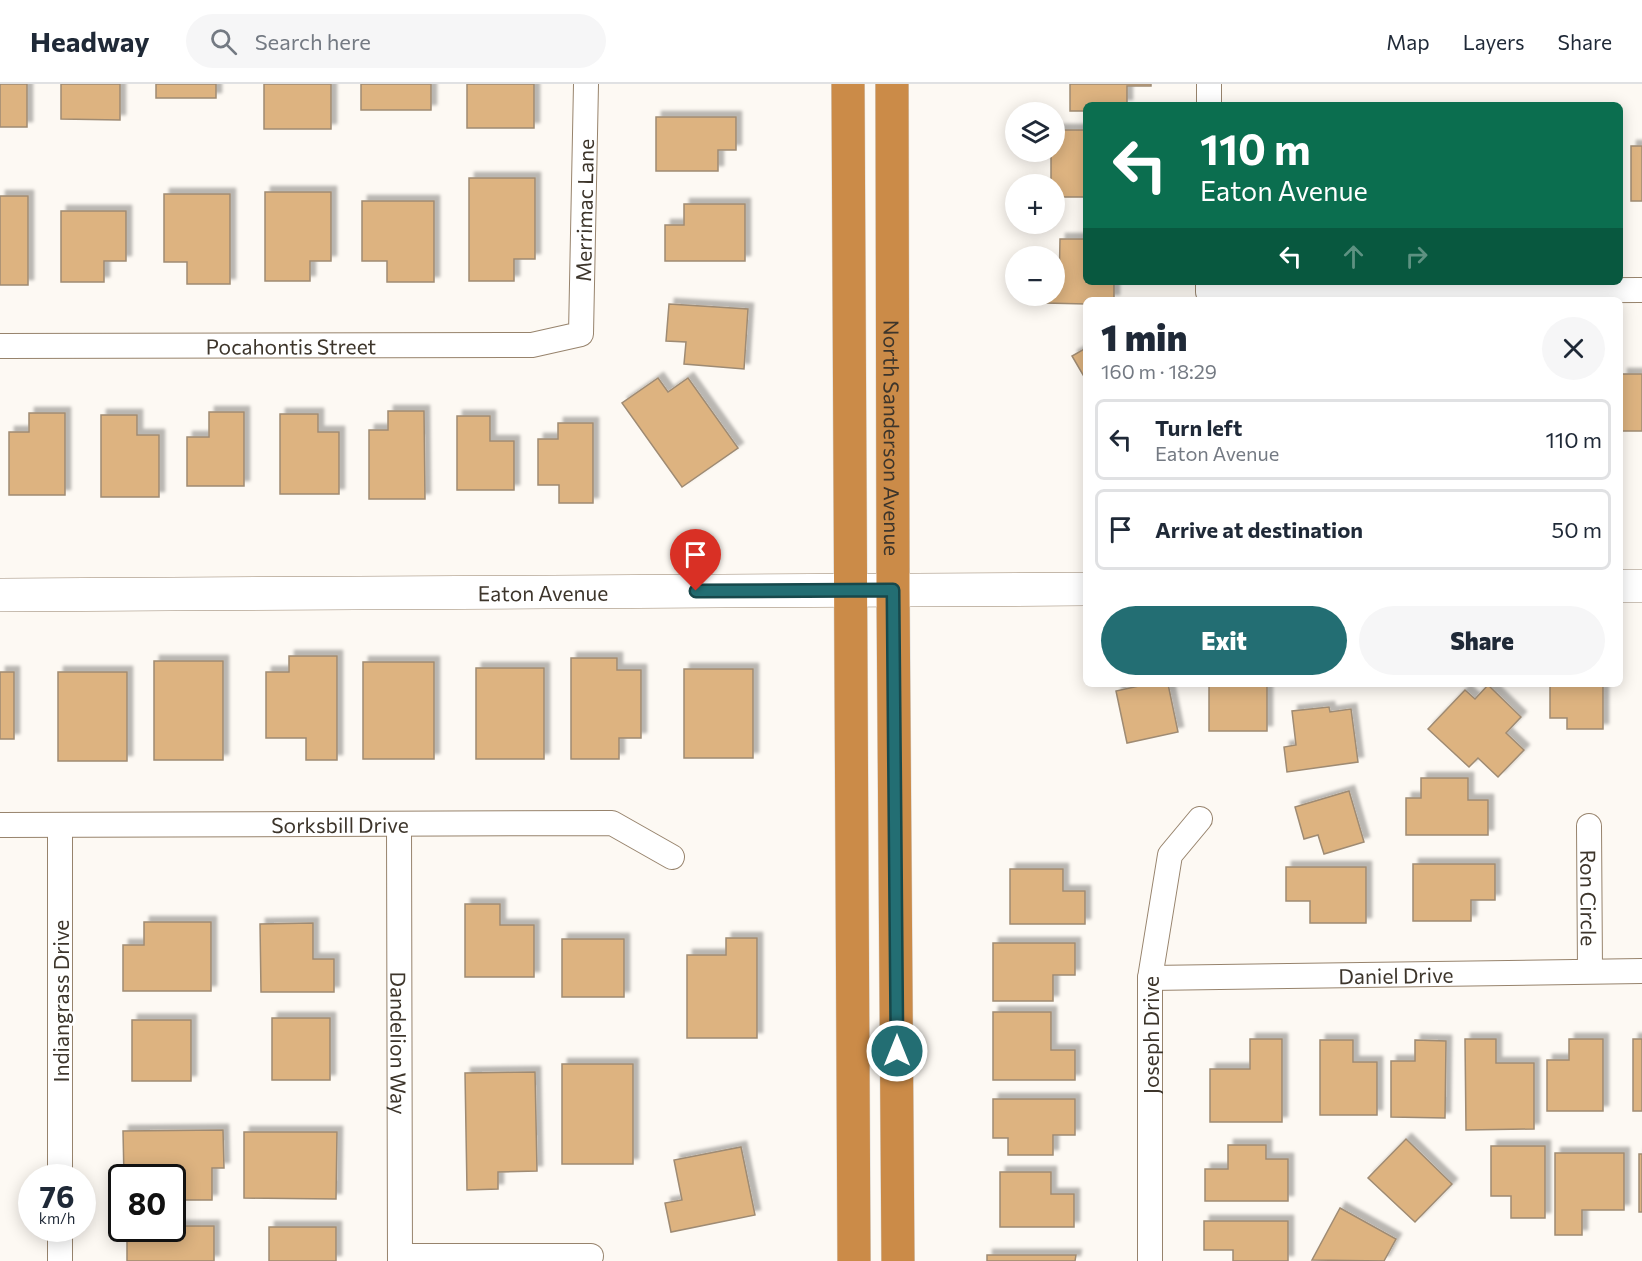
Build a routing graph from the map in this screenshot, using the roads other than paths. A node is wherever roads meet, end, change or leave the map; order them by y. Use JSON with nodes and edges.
{"nodes":[{"id":1,"x":586,"y":84,"type":"edge"},
{"id":2,"x":848,"y":84,"type":"edge"},
{"id":3,"x":892,"y":84,"type":"edge"},
{"id":4,"x":1209,"y":84,"type":"edge"},
{"id":5,"x":1209,"y":102,"type":"edge"},
{"id":6,"x":1208,"y":287,"type":"edge"},
{"id":7,"x":1642,"y":290,"type":"edge"},
{"id":8,"x":581,"y":334,"type":"joint"},
{"id":9,"x":0,"y":346,"type":"edge"},
{"id":10,"x":1623,"y":586,"type":"edge"},
{"id":11,"x":1642,"y":586,"type":"edge"},
{"id":12,"x":1083,"y":589,"type":"edge"},
{"id":13,"x":893,"y":590,"type":"junction"},
{"id":14,"x":851,"y":591,"type":"junction"},
{"id":15,"x":0,"y":595,"type":"edge"},
{"id":16,"x":1200,"y":819,"type":"dead end"},
{"id":17,"x":399,"y":824,"type":"junction"},
{"id":18,"x":0,"y":825,"type":"edge"},
{"id":19,"x":60,"y":825,"type":"junction"},
{"id":20,"x":1589,"y":826,"type":"dead end"},
{"id":21,"x":672,"y":857,"type":"dead end"},
{"id":22,"x":1590,"y":971,"type":"junction"},
{"id":23,"x":1642,"y":971,"type":"edge"},
{"id":24,"x":1150,"y":978,"type":"junction"},
{"id":25,"x":60,"y":1164,"type":"edge"},
{"id":26,"x":60,"y":1242,"type":"edge"},
{"id":27,"x":591,"y":1256,"type":"dead end"},
{"id":28,"x":400,"y":1258,"type":"edge"},
{"id":29,"x":60,"y":1261,"type":"edge"},
{"id":30,"x":854,"y":1261,"type":"edge"},
{"id":31,"x":898,"y":1261,"type":"edge"},
{"id":32,"x":1150,"y":1261,"type":"edge"}],
"edges":[{"from":1,"to":8,"type":"street","name":"Merrimac Lane"},
{"from":2,"to":14,"type":"highway","name":"North Sanderson Avenue"},
{"from":3,"to":13,"type":"highway","name":"North Sanderson Avenue"},
{"from":4,"to":5,"type":"street"},
{"from":6,"to":7,"type":"street"},
{"from":8,"to":9,"type":"street","name":"Pocahontis Street"},
{"from":10,"to":11,"type":"street"},
{"from":12,"to":13,"type":"street","name":"Eaton Avenue"},
{"from":13,"to":14,"type":"street","name":"Eaton Avenue"},
{"from":13,"to":31,"type":"highway","name":"North Sanderson Avenue"},
{"from":14,"to":15,"type":"street","name":"Eaton Avenue"},
{"from":14,"to":30,"type":"highway","name":"North Sanderson Avenue"},
{"from":16,"to":24,"type":"street","name":"Joseph Drive"},
{"from":17,"to":19,"type":"street","name":"Sorksbill Drive"},
{"from":17,"to":21,"type":"street","name":"Sorksbill Drive"},
{"from":17,"to":28,"type":"street","name":"Dandelion Way"},
{"from":18,"to":19,"type":"street","name":"Sorksbill Drive"},
{"from":19,"to":25,"type":"street","name":"Indiangrass Drive"},
{"from":20,"to":22,"type":"street","name":"Ron Circle"},
{"from":22,"to":23,"type":"street","name":"Daniel Drive"},
{"from":22,"to":24,"type":"street","name":"Daniel Drive"},
{"from":24,"to":32,"type":"street","name":"Joseph Drive"},
{"from":26,"to":29,"type":"street"},
{"from":27,"to":28,"type":"street"}]}
